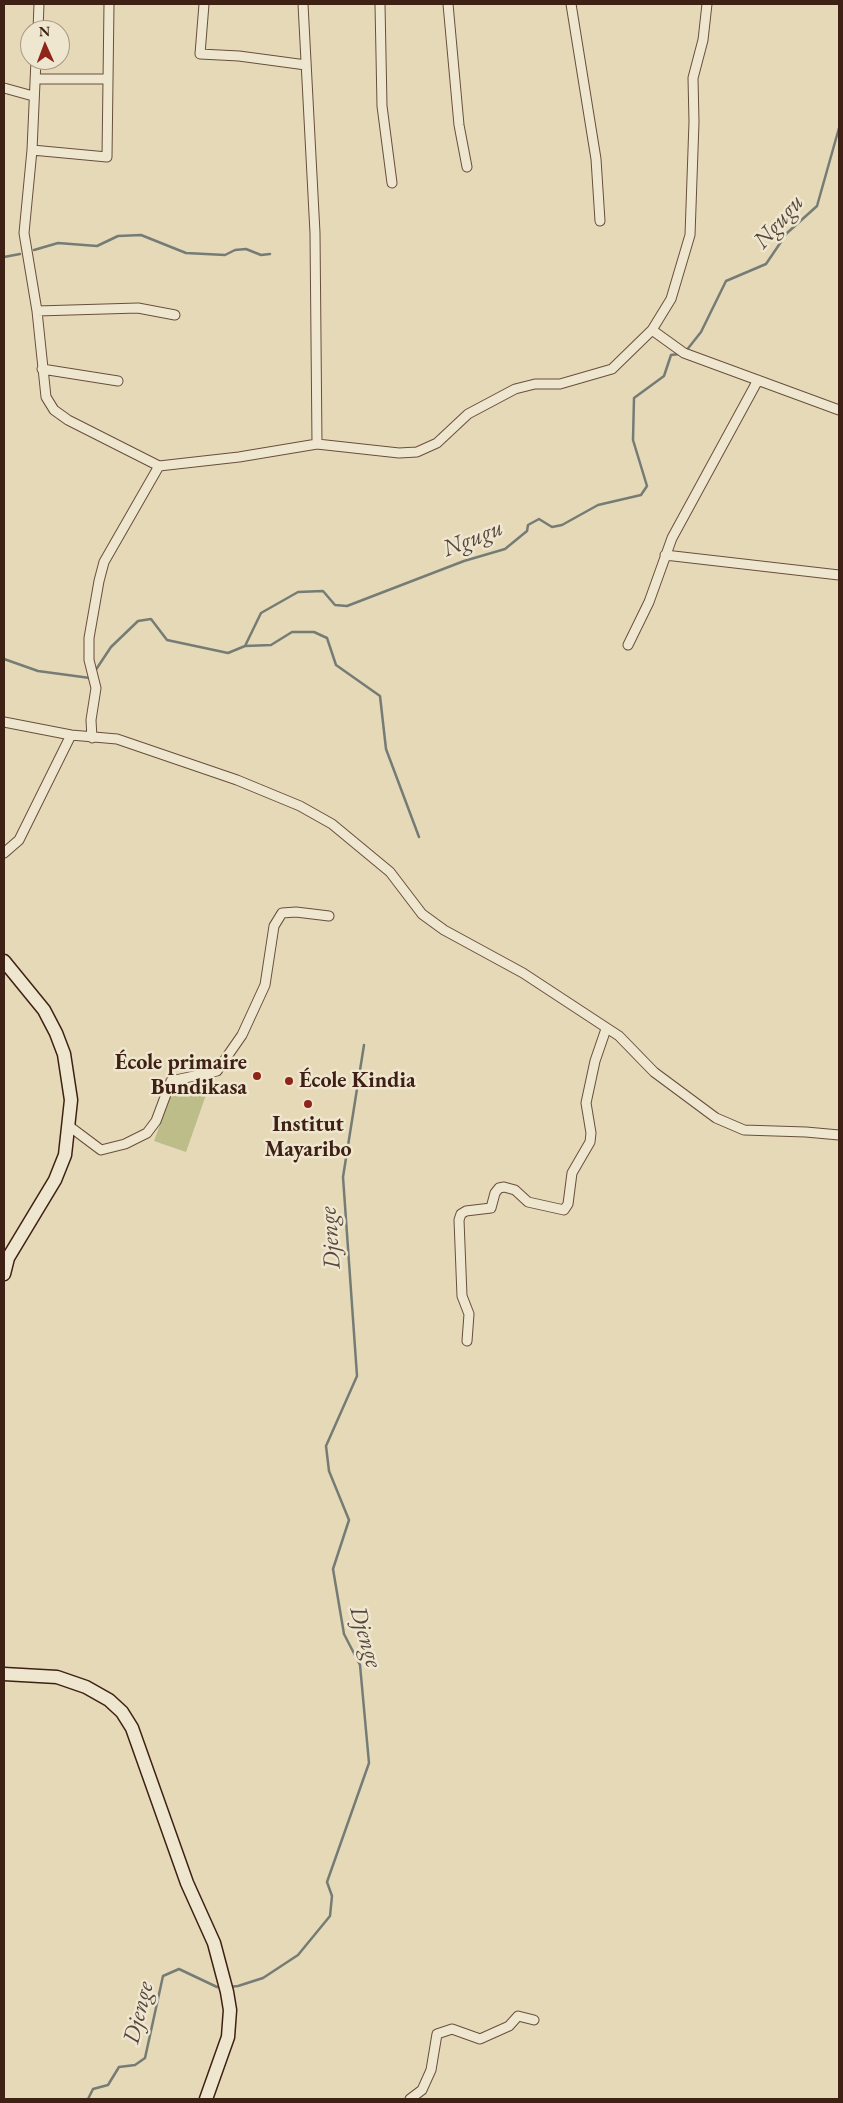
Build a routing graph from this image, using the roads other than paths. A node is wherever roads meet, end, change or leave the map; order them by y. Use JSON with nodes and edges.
{"nodes":[{"id":1,"x":40,"y":4,"type":"edge"},
{"id":2,"x":109,"y":4,"type":"edge"},
{"id":3,"x":204,"y":4,"type":"edge"},
{"id":4,"x":303,"y":4,"type":"edge"},
{"id":5,"x":380,"y":4,"type":"edge"},
{"id":6,"x":448,"y":4,"type":"edge"},
{"id":7,"x":571,"y":4,"type":"edge"},
{"id":8,"x":707,"y":4,"type":"edge"},
{"id":9,"x":39,"y":20,"type":"edge"},
{"id":10,"x":306,"y":65,"type":"junction"},
{"id":11,"x":35,"y":70,"type":"edge"},
{"id":12,"x":35,"y":79,"type":"junction"},
{"id":13,"x":108,"y":79,"type":"junction"},
{"id":14,"x":4,"y":88,"type":"edge"},
{"id":15,"x":33,"y":96,"type":"junction"},
{"id":16,"x":32,"y":150,"type":"junction"},
{"id":17,"x":467,"y":167,"type":"dead end"},
{"id":18,"x":392,"y":183,"type":"dead end"},
{"id":19,"x":600,"y":221,"type":"dead end"},
{"id":20,"x":37,"y":311,"type":"junction"},
{"id":21,"x":175,"y":315,"type":"dead end"},
{"id":22,"x":652,"y":330,"type":"junction"},
{"id":23,"x":42,"y":370,"type":"junction"},
{"id":24,"x":758,"y":380,"type":"junction"},
{"id":25,"x":118,"y":381,"type":"dead end"},
{"id":26,"x":839,"y":410,"type":"edge"},
{"id":27,"x":317,"y":444,"type":"junction"},
{"id":28,"x":159,"y":466,"type":"junction"},
{"id":29,"x":665,"y":555,"type":"junction"},
{"id":30,"x":839,"y":575,"type":"edge"},
{"id":31,"x":628,"y":645,"type":"dead end"},
{"id":32,"x":4,"y":722,"type":"edge"},
{"id":33,"x":71,"y":735,"type":"junction"},
{"id":34,"x":92,"y":738,"type":"junction"},
{"id":35,"x":4,"y":853,"type":"edge"},
{"id":36,"x":329,"y":916,"type":"dead end"},
{"id":37,"x":4,"y":961,"type":"edge"},
{"id":38,"x":606,"y":1029,"type":"junction"},
{"id":39,"x":69,"y":1126,"type":"junction"},
{"id":40,"x":839,"y":1135,"type":"edge"},
{"id":41,"x":4,"y":1274,"type":"edge"},
{"id":42,"x":467,"y":1342,"type":"dead end"},
{"id":43,"x":4,"y":1674,"type":"edge"},
{"id":44,"x":534,"y":2020,"type":"dead end"},
{"id":45,"x":206,"y":2099,"type":"edge"},
{"id":46,"x":410,"y":2099,"type":"edge"}],
"edges":[{"from":1,"to":9,"type":"street"},
{"from":2,"to":13,"type":"street"},
{"from":3,"to":10,"type":"street"},
{"from":4,"to":10,"type":"street"},
{"from":5,"to":18,"type":"street"},
{"from":6,"to":17,"type":"street"},
{"from":7,"to":19,"type":"street"},
{"from":8,"to":22,"type":"street"},
{"from":10,"to":27,"type":"street"},
{"from":11,"to":12,"type":"street"},
{"from":12,"to":13,"type":"street"},
{"from":12,"to":15,"type":"street"},
{"from":13,"to":16,"type":"street"},
{"from":14,"to":15,"type":"street"},
{"from":15,"to":16,"type":"street"},
{"from":16,"to":20,"type":"street"},
{"from":20,"to":21,"type":"street"},
{"from":20,"to":23,"type":"street"},
{"from":22,"to":24,"type":"street"},
{"from":22,"to":27,"type":"street"},
{"from":23,"to":25,"type":"street"},
{"from":23,"to":28,"type":"street"},
{"from":24,"to":26,"type":"street"},
{"from":24,"to":29,"type":"street"},
{"from":27,"to":28,"type":"street"},
{"from":28,"to":34,"type":"street"},
{"from":29,"to":30,"type":"street"},
{"from":29,"to":31,"type":"street"},
{"from":32,"to":33,"type":"street"},
{"from":33,"to":34,"type":"street"},
{"from":33,"to":35,"type":"street"},
{"from":34,"to":38,"type":"street"},
{"from":36,"to":39,"type":"street"},
{"from":37,"to":39,"type":"main road"},
{"from":38,"to":40,"type":"street"},
{"from":38,"to":42,"type":"street"},
{"from":39,"to":41,"type":"main road"},
{"from":43,"to":45,"type":"main road"},
{"from":44,"to":46,"type":"street"}]}
